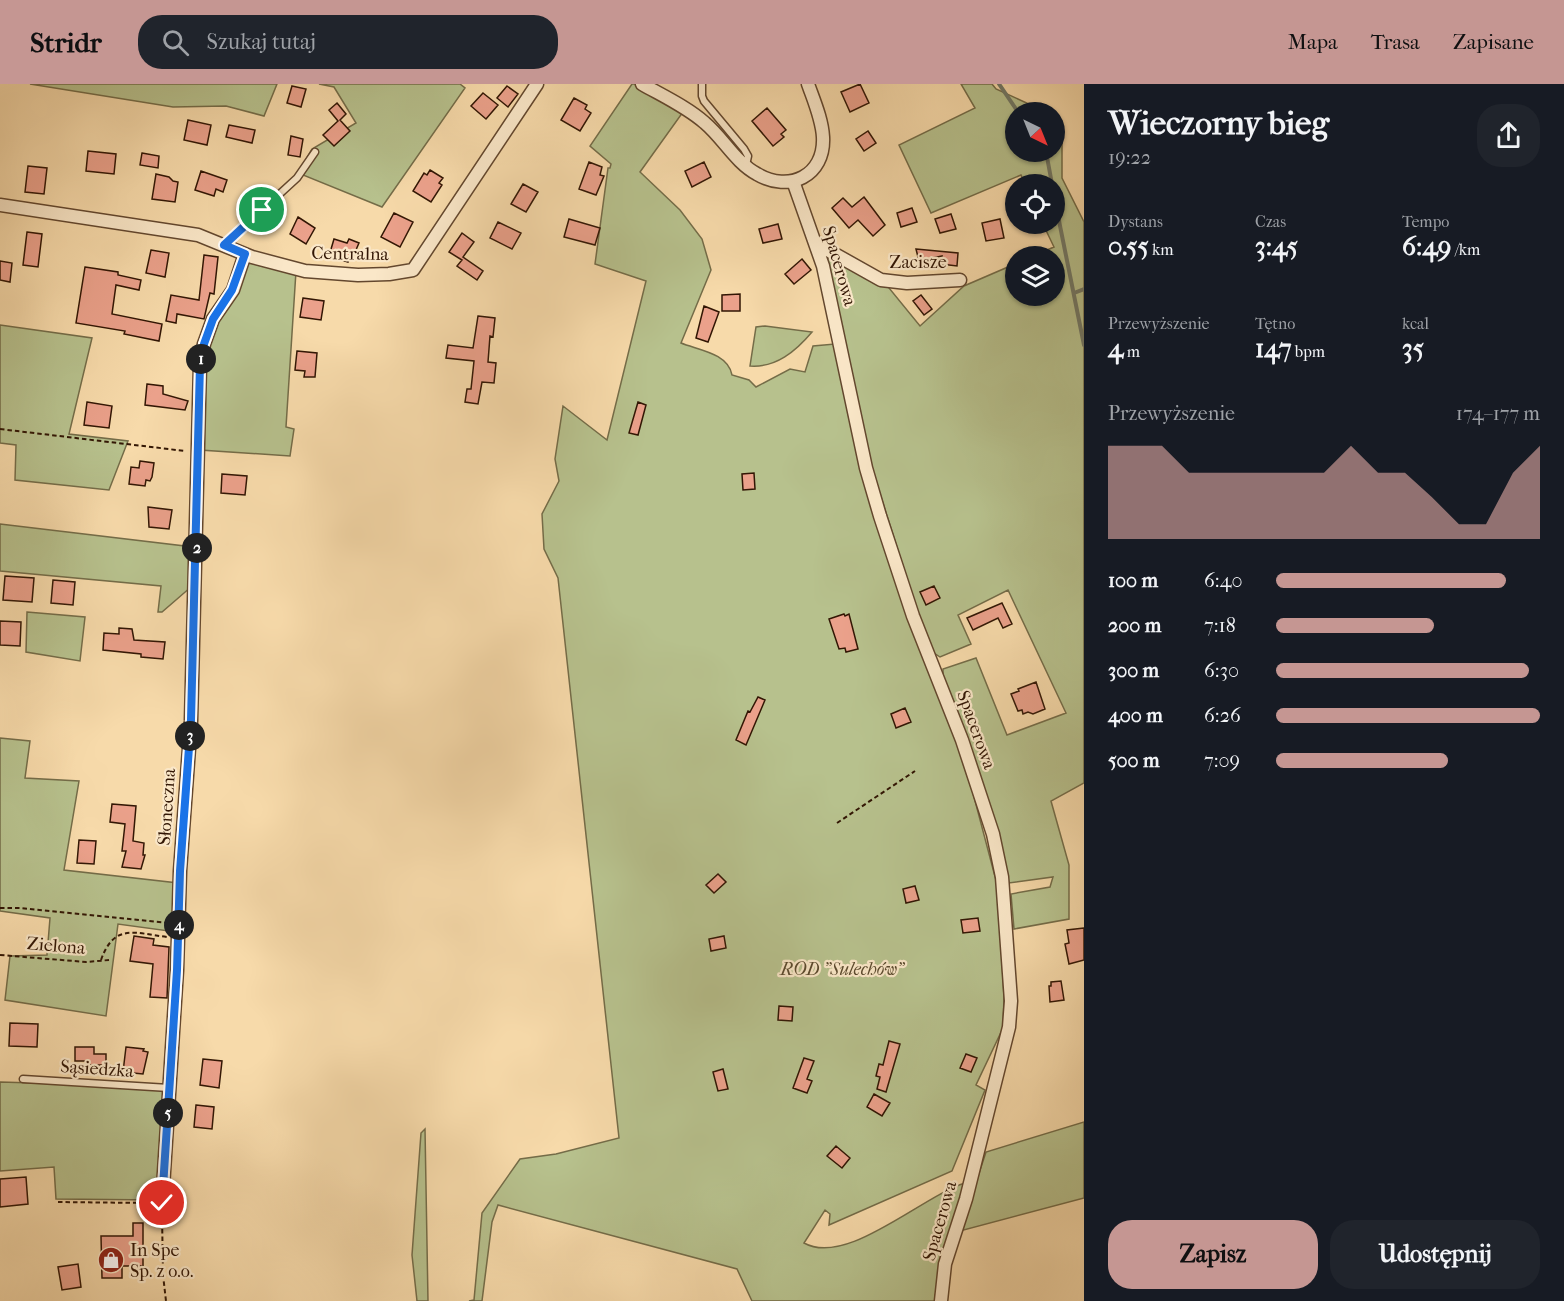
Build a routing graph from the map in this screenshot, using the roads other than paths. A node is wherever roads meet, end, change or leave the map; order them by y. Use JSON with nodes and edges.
{"nodes":[{"id":1,"x":537,"y":84,"type":"edge"},
{"id":2,"x":642,"y":84,"type":"edge"},
{"id":3,"x":702,"y":84,"type":"edge"},
{"id":4,"x":808,"y":84,"type":"edge"},
{"id":5,"x":315,"y":152,"type":"dead end"},
{"id":6,"x":746,"y":165,"type":"junction"},
{"id":7,"x":793,"y":181,"type":"junction"},
{"id":8,"x":0,"y":205,"type":"edge"},
{"id":9,"x":815,"y":243,"type":"junction"},
{"id":10,"x":224,"y":245,"type":"junction"},
{"id":11,"x":245,"y":254,"type":"junction"},
{"id":12,"x":960,"y":279,"type":"dead end"},
{"id":13,"x":23,"y":1079,"type":"dead end"},
{"id":14,"x":169,"y":1088,"type":"junction"},
{"id":15,"x":162,"y":1203,"type":"road end"},
{"id":16,"x":941,"y":1301,"type":"edge"}],
"edges":[{"from":1,"to":11,"type":"street","name":"Centralna"},
{"from":2,"to":6,"type":"street"},
{"from":3,"to":6,"type":"lane"},
{"from":4,"to":7,"type":"street"},
{"from":5,"to":10,"type":"lane"},
{"from":6,"to":7,"type":"street"},
{"from":7,"to":9,"type":"street","name":"Spacerowa"},
{"from":8,"to":10,"type":"street","name":"Centralna"},
{"from":9,"to":12,"type":"street","name":"Zacisze"},
{"from":9,"to":16,"type":"street","name":"Spacerowa"},
{"from":10,"to":11,"type":"street","name":"Centralna"},
{"from":11,"to":14,"type":"street","name":"Słoneczna"},
{"from":13,"to":14,"type":"lane","name":"Sąsiedzka"},
{"from":14,"to":15,"type":"street","name":"Słoneczna"}]}
